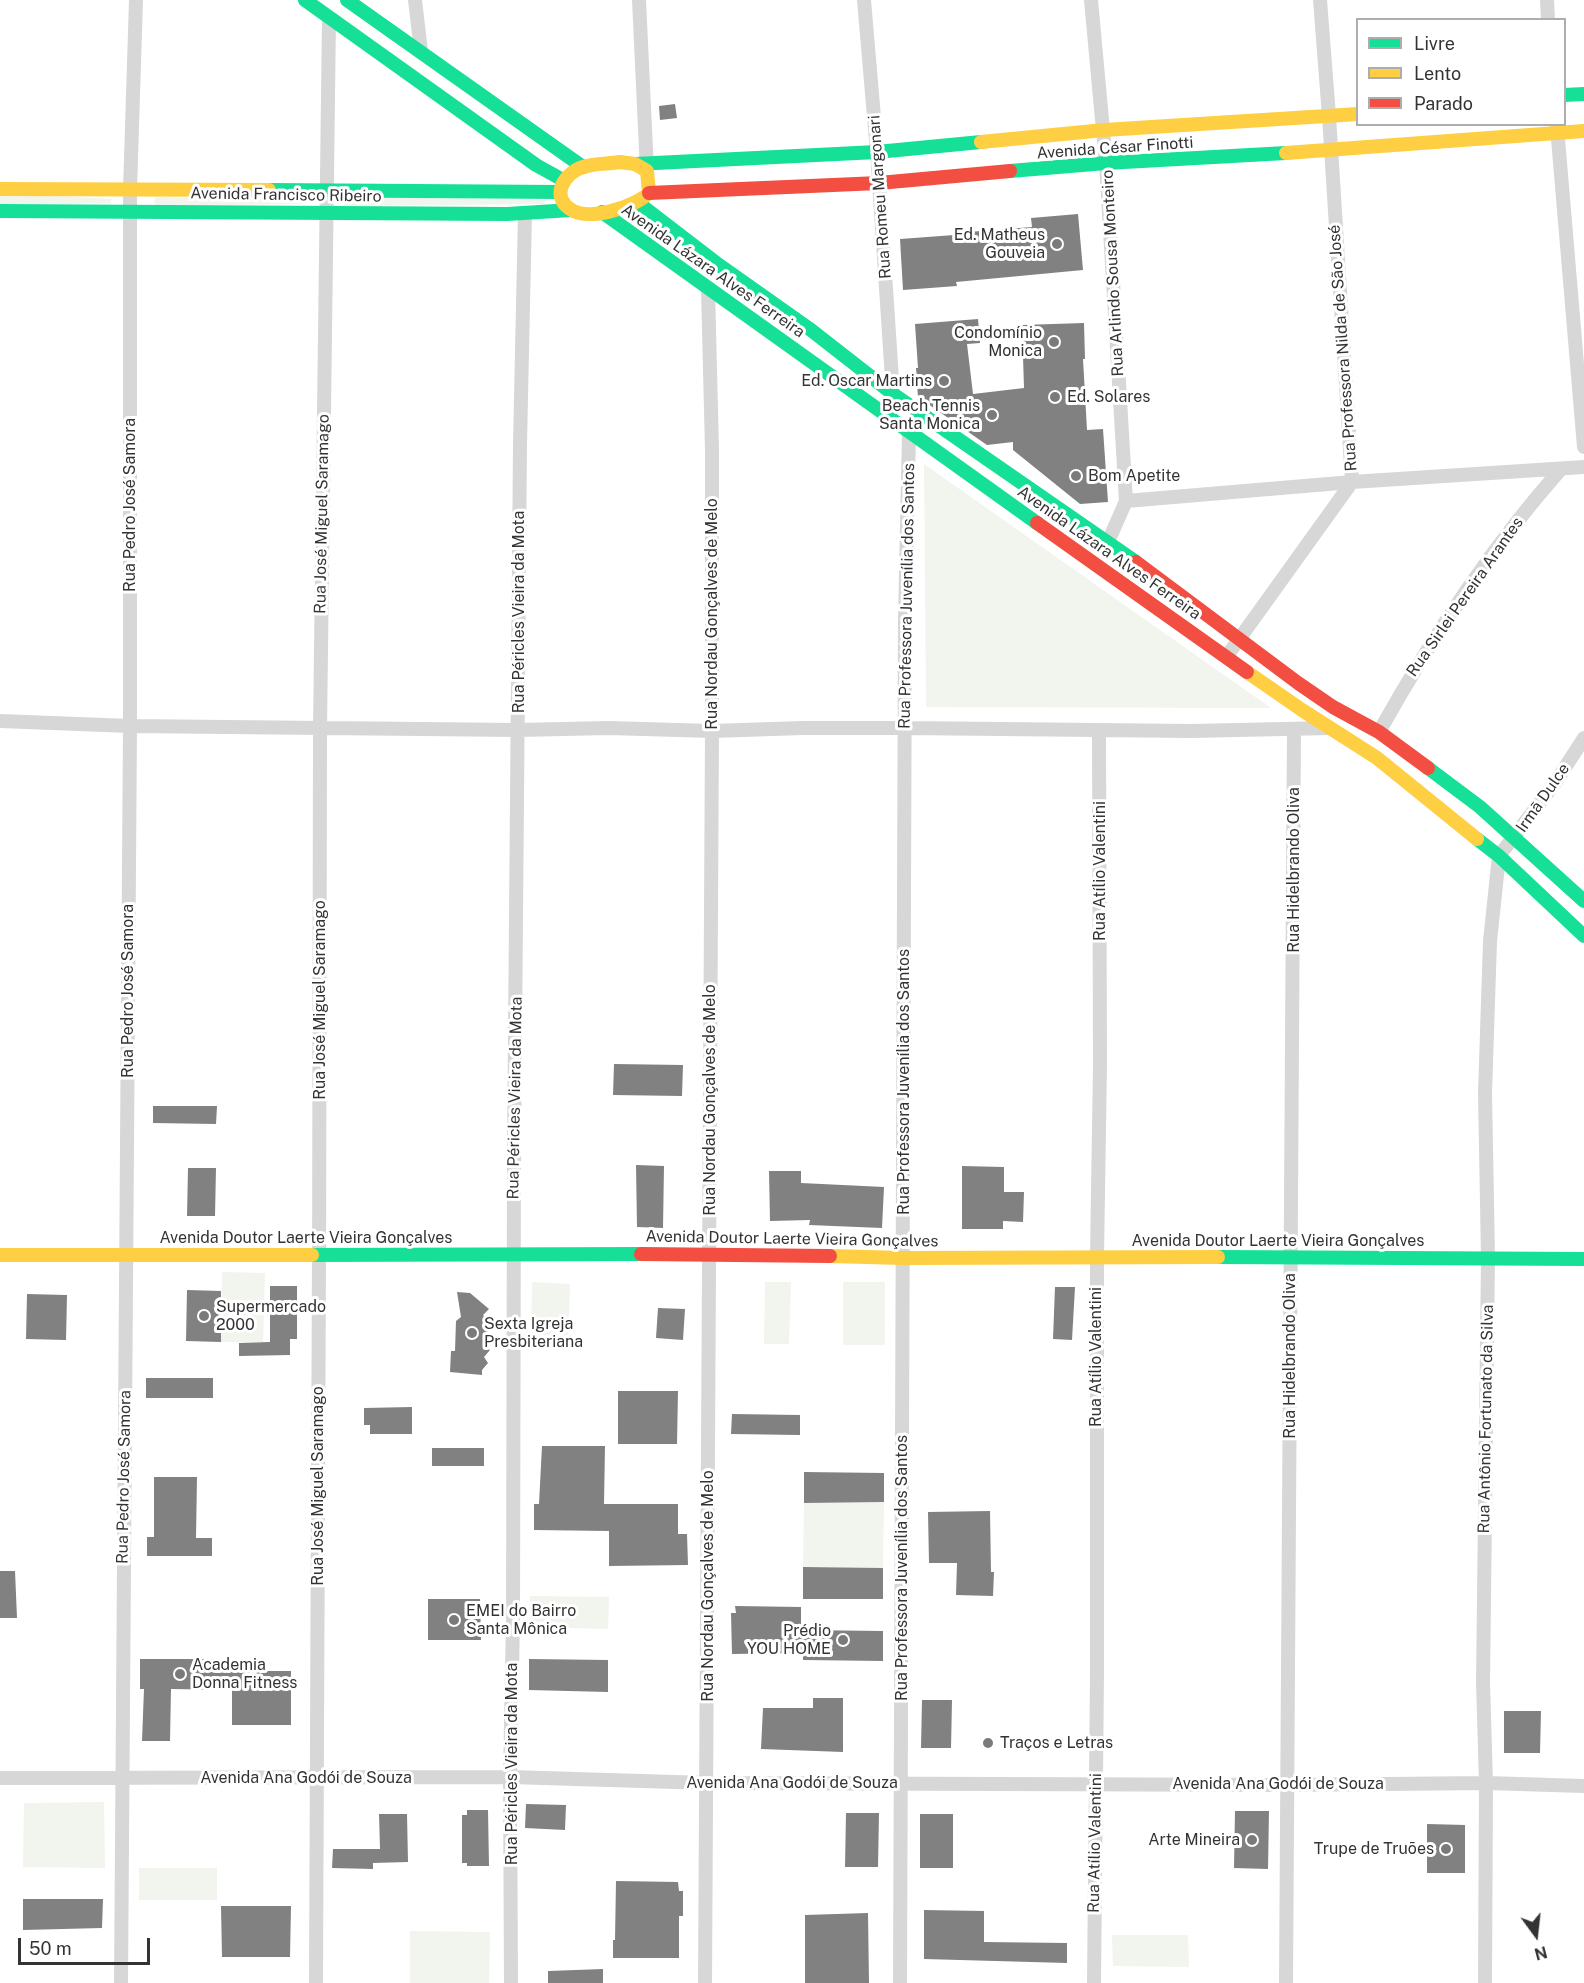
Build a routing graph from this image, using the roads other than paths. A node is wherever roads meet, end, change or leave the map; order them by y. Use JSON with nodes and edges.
{"nodes":[{"id":1,"x":136,"y":0,"type":"edge"},
{"id":2,"x":305,"y":0,"type":"edge"},
{"id":3,"x":347,"y":0,"type":"edge"},
{"id":4,"x":415,"y":0,"type":"edge"},
{"id":5,"x":639,"y":0,"type":"edge"},
{"id":6,"x":864,"y":0,"type":"edge"},
{"id":7,"x":1091,"y":0,"type":"edge"},
{"id":8,"x":1320,"y":0,"type":"edge"},
{"id":9,"x":1547,"y":0,"type":"edge"},
{"id":10,"x":329,"y":18,"type":"junction"},
{"id":11,"x":1548,"y":18,"type":"edge"},
{"id":12,"x":421,"y":51,"type":"junction"},
{"id":13,"x":1584,"y":94,"type":"edge"},
{"id":14,"x":1566,"y":95,"type":"edge"},
{"id":15,"x":1356,"y":114,"type":"edge"},
{"id":16,"x":1329,"y":116,"type":"junction"},
{"id":17,"x":1557,"y":129,"type":"edge"},
{"id":18,"x":1104,"y":130,"type":"junction"},
{"id":19,"x":1584,"y":131,"type":"edge"},
{"id":20,"x":1331,"y":151,"type":"junction"},
{"id":21,"x":877,"y":152,"type":"junction"},
{"id":22,"x":1106,"y":163,"type":"junction"},
{"id":23,"x":643,"y":166,"type":"junction"},
{"id":24,"x":583,"y":167,"type":"junction"},
{"id":25,"x":879,"y":183,"type":"junction"},
{"id":26,"x":562,"y":186,"type":"junction"},
{"id":27,"x":0,"y":189,"type":"edge"},
{"id":28,"x":130,"y":190,"type":"junction"},
{"id":29,"x":326,"y":192,"type":"junction"},
{"id":30,"x":649,"y":193,"type":"junction"},
{"id":31,"x":637,"y":202,"type":"junction"},
{"id":32,"x":0,"y":210,"type":"edge"},
{"id":33,"x":130,"y":210,"type":"junction"},
{"id":34,"x":571,"y":210,"type":"junction"},
{"id":35,"x":325,"y":212,"type":"junction"},
{"id":36,"x":602,"y":212,"type":"junction"},
{"id":37,"x":525,"y":213,"type":"junction"},
{"id":38,"x":708,"y":288,"type":"junction"},
{"id":39,"x":893,"y":394,"type":"junction"},
{"id":40,"x":909,"y":432,"type":"junction"},
{"id":41,"x":1584,"y":447,"type":"edge"},
{"id":42,"x":1584,"y":466,"type":"edge"},
{"id":43,"x":1561,"y":469,"type":"junction"},
{"id":44,"x":1352,"y":482,"type":"junction"},
{"id":45,"x":1032,"y":490,"type":"junction"},
{"id":46,"x":1126,"y":501,"type":"junction"},
{"id":47,"x":1019,"y":510,"type":"junction"},
{"id":48,"x":1108,"y":542,"type":"junction"},
{"id":49,"x":1239,"y":638,"type":"junction"},
{"id":50,"x":1227,"y":656,"type":"junction"},
{"id":51,"x":0,"y":721,"type":"edge"},
{"id":52,"x":130,"y":726,"type":"junction"},
{"id":53,"x":320,"y":728,"type":"junction"},
{"id":54,"x":905,"y":728,"type":"junction"},
{"id":55,"x":1330,"y":728,"type":"junction"},
{"id":56,"x":1294,"y":729,"type":"junction"},
{"id":57,"x":518,"y":730,"type":"junction"},
{"id":58,"x":1099,"y":730,"type":"junction"},
{"id":59,"x":712,"y":731,"type":"junction"},
{"id":60,"x":1379,"y":732,"type":"junction"},
{"id":61,"x":1584,"y":738,"type":"edge"},
{"id":62,"x":1514,"y":838,"type":"junction"},
{"id":63,"x":1499,"y":856,"type":"junction"},
{"id":64,"x":1584,"y":901,"type":"edge"},
{"id":65,"x":1584,"y":936,"type":"edge"},
{"id":66,"x":126,"y":1254,"type":"junction"},
{"id":67,"x":319,"y":1254,"type":"junction"},
{"id":68,"x":514,"y":1254,"type":"junction"},
{"id":69,"x":710,"y":1254,"type":"junction"},
{"id":70,"x":0,"y":1255,"type":"edge"},
{"id":71,"x":1097,"y":1256,"type":"junction"},
{"id":72,"x":1291,"y":1257,"type":"junction"},
{"id":73,"x":903,"y":1258,"type":"junction"},
{"id":74,"x":1488,"y":1258,"type":"junction"},
{"id":75,"x":1584,"y":1260,"type":"edge"},
{"id":76,"x":510,"y":1777,"type":"junction"},
{"id":77,"x":0,"y":1778,"type":"edge"},
{"id":78,"x":121,"y":1778,"type":"junction"},
{"id":79,"x":318,"y":1778,"type":"junction"},
{"id":80,"x":707,"y":1783,"type":"junction"},
{"id":81,"x":902,"y":1783,"type":"junction"},
{"id":82,"x":1486,"y":1783,"type":"junction"},
{"id":83,"x":1096,"y":1784,"type":"junction"},
{"id":84,"x":1287,"y":1785,"type":"junction"},
{"id":85,"x":1584,"y":1786,"type":"edge"},
{"id":86,"x":121,"y":1983,"type":"edge"},
{"id":87,"x":316,"y":1983,"type":"edge"},
{"id":88,"x":511,"y":1983,"type":"edge"},
{"id":89,"x":705,"y":1983,"type":"edge"},
{"id":90,"x":900,"y":1983,"type":"edge"},
{"id":91,"x":1094,"y":1983,"type":"edge"},
{"id":92,"x":1286,"y":1983,"type":"edge"},
{"id":93,"x":1485,"y":1983,"type":"edge"}],
"edges":[{"from":1,"to":28,"type":"street","name":"Rua Pedro José Samora"},
{"from":2,"to":10,"type":"main road"},
{"from":3,"to":12,"type":"main road"},
{"from":4,"to":12,"type":"street"},
{"from":5,"to":23,"type":"street"},
{"from":6,"to":21,"type":"street","name":"Rua Romeu Margonari"},
{"from":7,"to":18,"type":"street","name":"Rua Arlindo Sousa Monteiro"},
{"from":8,"to":16,"type":"street","name":"Rua Professora Nilda de São José"},
{"from":9,"to":11,"type":"street"},
{"from":10,"to":26,"type":"main road"},
{"from":10,"to":29,"type":"street","name":"Rua José Miguel Saramago"},
{"from":12,"to":24,"type":"main road"},
{"from":13,"to":14,"type":"main road"},
{"from":15,"to":16,"type":"main road","name":"Avenida César Finotti"},
{"from":16,"to":18,"type":"main road","name":"Avenida César Finotti"},
{"from":16,"to":20,"type":"street","name":"Rua Professora Nilda de São José"},
{"from":17,"to":19,"type":"main road","name":"Avenida César Finotti"},
{"from":17,"to":20,"type":"main road","name":"Avenida César Finotti"},
{"from":17,"to":41,"type":"street"},
{"from":18,"to":21,"type":"main road","name":"Avenida César Finotti"},
{"from":18,"to":22,"type":"street","name":"Rua Arlindo Sousa Monteiro"},
{"from":20,"to":22,"type":"main road","name":"Avenida César Finotti"},
{"from":20,"to":44,"type":"street","name":"Rua Professora Nilda de São José"},
{"from":21,"to":23,"type":"main road","name":"Avenida César Finotti"},
{"from":21,"to":25,"type":"street","name":"Rua Romeu Margonari"},
{"from":22,"to":25,"type":"main road","name":"Avenida César Finotti"},
{"from":22,"to":46,"type":"street","name":"Rua Arlindo Sousa Monteiro"},
{"from":23,"to":24,"type":"main road","name":"Avenida César Finotti"},
{"from":23,"to":30,"type":"main road"},
{"from":24,"to":26,"type":"main road"},
{"from":25,"to":30,"type":"main road","name":"Avenida César Finotti"},
{"from":25,"to":39,"type":"street","name":"Rua Romeu Margonari"},
{"from":26,"to":29,"type":"main road","name":"Avenida Francisco Ribeiro"},
{"from":26,"to":34,"type":"main road"},
{"from":27,"to":28,"type":"main road","name":"Avenida Francisco Ribeiro"},
{"from":28,"to":29,"type":"main road","name":"Avenida Francisco Ribeiro"},
{"from":28,"to":33,"type":"street","name":"Rua Pedro José Samora"},
{"from":29,"to":35,"type":"street","name":"Rua José Miguel Saramago"},
{"from":30,"to":31,"type":"main road"},
{"from":31,"to":36,"type":"main road"},
{"from":31,"to":39,"type":"main road","name":"Avenida Lázara Alves Ferreira"},
{"from":32,"to":33,"type":"main road","name":"Avenida Francisco Ribeiro"},
{"from":33,"to":35,"type":"main road","name":"Avenida Francisco Ribeiro"},
{"from":33,"to":52,"type":"street","name":"Rua Pedro José Samora"},
{"from":34,"to":36,"type":"main road","name":"Avenida Francisco Ribeiro"},
{"from":34,"to":37,"type":"main road","name":"Avenida Francisco Ribeiro"},
{"from":35,"to":37,"type":"main road","name":"Avenida Francisco Ribeiro"},
{"from":35,"to":53,"type":"street","name":"Rua José Miguel Saramago"},
{"from":36,"to":38,"type":"main road","name":"Avenida Lázara Alves Ferreira"},
{"from":37,"to":57,"type":"street","name":"Rua Péricles Vieira da Mota"},
{"from":38,"to":40,"type":"main road","name":"Avenida Lázara Alves Ferreira"},
{"from":38,"to":59,"type":"street","name":"Rua Nordau Gonçalves de Melo"},
{"from":39,"to":45,"type":"main road","name":"Avenida Lázara Alves Ferreira"},
{"from":40,"to":47,"type":"main road","name":"Avenida Lázara Alves Ferreira"},
{"from":40,"to":54,"type":"street","name":"Rua Professora Juvenília dos Santos"},
{"from":42,"to":43,"type":"street"},
{"from":43,"to":44,"type":"street"},
{"from":43,"to":60,"type":"street","name":"Rua Sirlei Pereira Arantes"},
{"from":44,"to":46,"type":"street"},
{"from":44,"to":49,"type":"street","name":"Rua Professora Nilda de São José"},
{"from":45,"to":47,"type":"main road"},
{"from":45,"to":48,"type":"main road","name":"Avenida Lázara Alves Ferreira"},
{"from":46,"to":48,"type":"street","name":"Rua Arlindo Sousa Monteiro"},
{"from":47,"to":50,"type":"main road","name":"Avenida Lázara Alves Ferreira"},
{"from":48,"to":49,"type":"main road","name":"Avenida Lázara Alves Ferreira"},
{"from":49,"to":50,"type":"street","name":"Rua Professora Nilda de São José"},
{"from":49,"to":60,"type":"main road","name":"Avenida Lázara Alves Ferreira"},
{"from":50,"to":55,"type":"main road","name":"Avenida Lázara Alves Ferreira"},
{"from":51,"to":52,"type":"street"},
{"from":52,"to":53,"type":"street"},
{"from":52,"to":66,"type":"street","name":"Rua Pedro José Samora"},
{"from":53,"to":57,"type":"street"},
{"from":53,"to":67,"type":"street","name":"Rua José Miguel Saramago"},
{"from":54,"to":58,"type":"street"},
{"from":54,"to":59,"type":"street"},
{"from":54,"to":73,"type":"street","name":"Rua Professora Juvenília dos Santos"},
{"from":55,"to":56,"type":"street"},
{"from":55,"to":63,"type":"main road","name":"Avenida Lázara Alves Ferreira"},
{"from":56,"to":58,"type":"street"},
{"from":56,"to":72,"type":"street","name":"Rua Hidelbrando Oliva"},
{"from":57,"to":59,"type":"street"},
{"from":57,"to":68,"type":"street","name":"Rua Péricles Vieira da Mota"},
{"from":58,"to":71,"type":"street","name":"Rua Atílio Valentini"},
{"from":59,"to":69,"type":"street","name":"Rua Nordau Gonçalves de Melo"},
{"from":60,"to":62,"type":"main road","name":"Avenida Lázara Alves Ferreira"},
{"from":61,"to":62,"type":"street","name":"Irmã Dulce"},
{"from":62,"to":63,"type":"street","name":"Irmã Dulce"},
{"from":62,"to":64,"type":"main road","name":"Avenida Lázara Alves Ferreira"},
{"from":63,"to":65,"type":"main road","name":"Avenida Lázara Alves Ferreira"},
{"from":63,"to":74,"type":"street","name":"Rua Antônio Fortunato da Silva"},
{"from":66,"to":67,"type":"main road","name":"Avenida Doutor Laerte Vieira Gonçalves"},
{"from":66,"to":70,"type":"main road","name":"Avenida Doutor Laerte Vieira Gonçalves"},
{"from":66,"to":78,"type":"street","name":"Rua Pedro José Samora"},
{"from":67,"to":68,"type":"main road","name":"Avenida Doutor Laerte Vieira Gonçalves"},
{"from":67,"to":79,"type":"street","name":"Rua José Miguel Saramago"},
{"from":68,"to":69,"type":"main road","name":"Avenida Doutor Laerte Vieira Gonçalves"},
{"from":68,"to":76,"type":"street","name":"Rua Péricles Vieira da Mota"},
{"from":69,"to":73,"type":"main road","name":"Avenida Doutor Laerte Vieira Gonçalves"},
{"from":69,"to":80,"type":"street","name":"Rua Nordau Gonçalves de Melo"},
{"from":71,"to":72,"type":"main road","name":"Avenida Doutor Laerte Vieira Gonçalves"},
{"from":71,"to":73,"type":"main road","name":"Avenida Doutor Laerte Vieira Gonçalves"},
{"from":71,"to":83,"type":"street","name":"Rua Atílio Valentini"},
{"from":72,"to":74,"type":"main road","name":"Avenida Doutor Laerte Vieira Gonçalves"},
{"from":72,"to":84,"type":"street","name":"Rua Hidelbrando Oliva"},
{"from":73,"to":81,"type":"street","name":"Rua Professora Juvenília dos Santos"},
{"from":74,"to":75,"type":"main road","name":"Avenida Doutor Laerte Vieira Gonçalves"},
{"from":74,"to":82,"type":"street","name":"Rua Antônio Fortunato da Silva"},
{"from":76,"to":79,"type":"street","name":"Avenida Ana Godói de Souza"},
{"from":76,"to":80,"type":"street","name":"Avenida Ana Godói de Souza"},
{"from":76,"to":88,"type":"street","name":"Rua Péricles Vieira da Mota"},
{"from":77,"to":78,"type":"street","name":"Avenida Ana Godói de Souza"},
{"from":78,"to":79,"type":"street","name":"Avenida Ana Godói de Souza"},
{"from":78,"to":86,"type":"street","name":"Rua Pedro José Samora"},
{"from":79,"to":87,"type":"street","name":"Rua José Miguel Saramago"},
{"from":80,"to":81,"type":"street","name":"Avenida Ana Godói de Souza"},
{"from":80,"to":89,"type":"street","name":"Rua Nordau Gonçalves de Melo"},
{"from":81,"to":83,"type":"street","name":"Avenida Ana Godói de Souza"},
{"from":81,"to":90,"type":"street","name":"Rua Professora Juvenília dos Santos"},
{"from":82,"to":84,"type":"street","name":"Avenida Ana Godói de Souza"},
{"from":82,"to":85,"type":"street","name":"Avenida Ana Godói de Souza"},
{"from":82,"to":93,"type":"street","name":"Rua Antônio Fortunato da Silva"},
{"from":83,"to":84,"type":"street","name":"Avenida Ana Godói de Souza"},
{"from":83,"to":91,"type":"street","name":"Rua Atílio Valentini"},
{"from":84,"to":92,"type":"street","name":"Rua Hidelbrando Oliva"}]}
